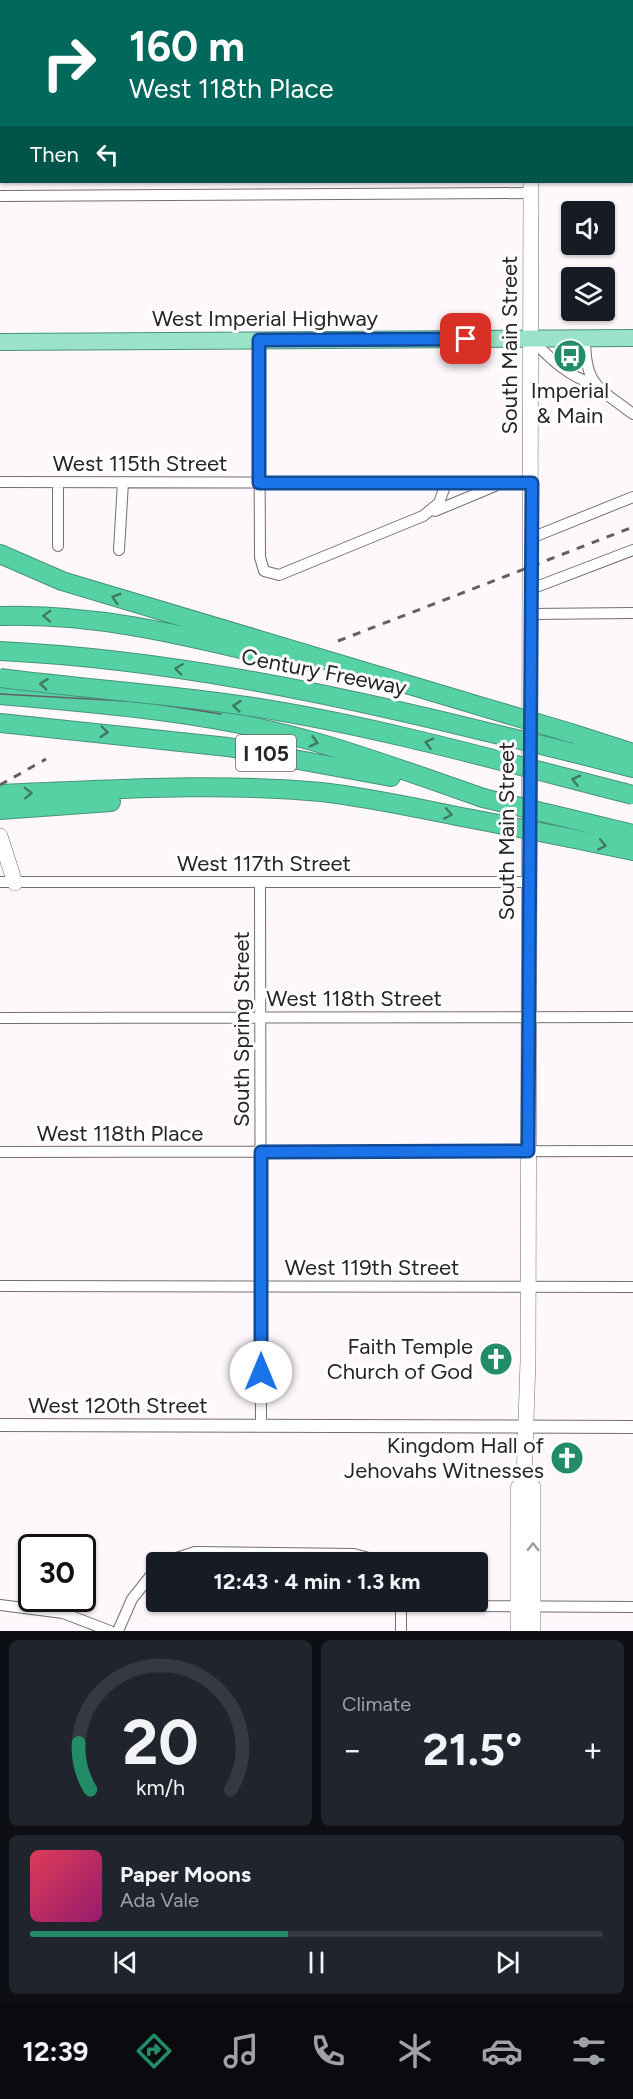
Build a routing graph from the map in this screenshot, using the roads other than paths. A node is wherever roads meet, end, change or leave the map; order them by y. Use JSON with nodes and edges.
{"nodes":[{"id":1,"x":531,"y":187,"type":"edge"},
{"id":2,"x":0,"y":196,"type":"edge"},
{"id":3,"x":585,"y":338,"type":"junction"},
{"id":4,"x":633,"y":338,"type":"edge"},
{"id":5,"x":531,"y":339,"type":"junction"},
{"id":6,"x":259,"y":340,"type":"junction"},
{"id":7,"x":0,"y":342,"type":"edge"},
{"id":8,"x":595,"y":384,"type":"junction"},
{"id":9,"x":633,"y":414,"type":"edge"},
{"id":10,"x":0,"y":482,"type":"edge"},
{"id":11,"x":58,"y":482,"type":"junction"},
{"id":12,"x":123,"y":482,"type":"junction"},
{"id":13,"x":259,"y":483,"type":"junction"},
{"id":14,"x":446,"y":483,"type":"junction"},
{"id":15,"x":502,"y":483,"type":"junction"},
{"id":16,"x":532,"y":483,"type":"junction"},
{"id":17,"x":633,"y":497,"type":"edge"},
{"id":18,"x":423,"y":516,"type":"junction"},
{"id":19,"x":531,"y":538,"type":"junction"},
{"id":20,"x":57,"y":546,"type":"dead end"},
{"id":21,"x":119,"y":550,"type":"dead end"},
{"id":22,"x":633,"y":550,"type":"edge"},
{"id":23,"x":0,"y":554,"type":"edge"},
{"id":24,"x":531,"y":588,"type":"junction"},
{"id":25,"x":633,"y":613,"type":"edge"},
{"id":26,"x":531,"y":614,"type":"junction"},
{"id":27,"x":0,"y":616,"type":"edge"},
{"id":28,"x":170,"y":622,"type":"junction"},
{"id":29,"x":0,"y":651,"type":"edge"},
{"id":30,"x":0,"y":678,"type":"edge"},
{"id":31,"x":0,"y":695,"type":"edge"},
{"id":32,"x":0,"y":723,"type":"edge"},
{"id":33,"x":633,"y":753,"type":"edge"},
{"id":34,"x":633,"y":768,"type":"edge"},
{"id":35,"x":0,"y":794,"type":"edge"},
{"id":36,"x":633,"y":795,"type":"edge"},
{"id":37,"x":483,"y":798,"type":"junction"},
{"id":38,"x":52,"y":799,"type":"junction"},
{"id":39,"x":0,"y":810,"type":"edge"},
{"id":40,"x":633,"y":834,"type":"edge"},
{"id":41,"x":0,"y":836,"type":"edge"},
{"id":42,"x":633,"y":851,"type":"edge"},
{"id":43,"x":528,"y":882,"type":"junction"},
{"id":44,"x":8,"y":883,"type":"edge"},
{"id":45,"x":260,"y":884,"type":"junction"},
{"id":46,"x":259,"y":1017,"type":"junction"},
{"id":47,"x":528,"y":1017,"type":"junction"},
{"id":48,"x":633,"y":1017,"type":"edge"},
{"id":49,"x":0,"y":1018,"type":"edge"},
{"id":50,"x":528,"y":1151,"type":"junction"},
{"id":51,"x":633,"y":1151,"type":"edge"},
{"id":52,"x":0,"y":1152,"type":"edge"},
{"id":53,"x":261,"y":1152,"type":"junction"},
{"id":54,"x":0,"y":1286,"type":"edge"},
{"id":55,"x":261,"y":1287,"type":"junction"},
{"id":56,"x":528,"y":1287,"type":"junction"},
{"id":57,"x":633,"y":1287,"type":"edge"},
{"id":58,"x":0,"y":1425,"type":"edge"},
{"id":59,"x":525,"y":1425,"type":"junction"},
{"id":60,"x":261,"y":1426,"type":"junction"},
{"id":61,"x":633,"y":1427,"type":"edge"},
{"id":62,"x":146,"y":1582,"type":"edge"},
{"id":63,"x":0,"y":1605,"type":"edge"},
{"id":64,"x":488,"y":1606,"type":"edge"},
{"id":65,"x":526,"y":1606,"type":"junction"},
{"id":66,"x":633,"y":1607,"type":"edge"},
{"id":67,"x":401,"y":1612,"type":"edge"},
{"id":68,"x":110,"y":1631,"type":"edge"},
{"id":69,"x":118,"y":1631,"type":"edge"},
{"id":70,"x":401,"y":1631,"type":"edge"},
{"id":71,"x":518,"y":1631,"type":"edge"},
{"id":72,"x":533,"y":1631,"type":"edge"}],
"edges":[{"from":1,"to":2,"type":"street"},
{"from":1,"to":5,"type":"main road","name":"South Main Street"},
{"from":3,"to":4,"type":"main road","name":"West Imperial Highway"},
{"from":3,"to":5,"type":"main road","name":"West Imperial Highway"},
{"from":3,"to":8,"type":"street"},
{"from":5,"to":6,"type":"main road","name":"West Imperial Highway"},
{"from":5,"to":8,"type":"street"},
{"from":5,"to":16,"type":"main road","name":"South Main Street"},
{"from":6,"to":7,"type":"main road","name":"West Imperial Highway"},
{"from":6,"to":13,"type":"street"},
{"from":8,"to":9,"type":"street"},
{"from":10,"to":11,"type":"street","name":"West 115th Street"},
{"from":11,"to":12,"type":"street","name":"West 115th Street"},
{"from":11,"to":20,"type":"street"},
{"from":12,"to":13,"type":"street","name":"West 115th Street"},
{"from":12,"to":21,"type":"street"},
{"from":13,"to":14,"type":"street","name":"West 115th Street"},
{"from":13,"to":18,"type":"street"},
{"from":14,"to":15,"type":"street","name":"West 115th Street"},
{"from":14,"to":18,"type":"street"},
{"from":15,"to":16,"type":"street","name":"West 115th Street"},
{"from":15,"to":18,"type":"street"},
{"from":16,"to":19,"type":"main road","name":"South Main Street"},
{"from":17,"to":19,"type":"street"},
{"from":19,"to":24,"type":"main road","name":"South Main Street"},
{"from":22,"to":24,"type":"street"},
{"from":28,"to":23,"type":"highway","one_way":true},
{"from":24,"to":26,"type":"main road","name":"South Main Street"},
{"from":25,"to":26,"type":"street"},
{"from":26,"to":43,"type":"main road","name":"South Main Street"},
{"from":28,"to":27,"type":"highway","one_way":true},
{"from":28,"to":33,"type":"highway","bridge":true},
{"from":34,"to":29,"type":"highway","name":"Century Freeway","one_way":true,"bridge":true},
{"from":36,"to":30,"type":"highway","one_way":true,"bridge":true},
{"from":31,"to":37,"type":"highway","one_way":true},
{"from":32,"to":37,"type":"highway","number":"I 105","one_way":true},
{"from":35,"to":38,"type":"highway","one_way":true},
{"from":37,"to":40,"type":"highway","number":"I 105","bridge":true},
{"from":38,"to":39,"type":"highway"},
{"from":38,"to":42,"type":"highway","one_way":true,"bridge":true},
{"from":41,"to":44,"type":"main road"},
{"from":43,"to":45,"type":"street","name":"West 117th Street"},
{"from":43,"to":47,"type":"main road","name":"South Main Street"},
{"from":44,"to":45,"type":"street","name":"West 117th Street"},
{"from":45,"to":46,"type":"street","name":"South Spring Street"},
{"from":46,"to":47,"type":"street","name":"West 118th Street"},
{"from":46,"to":49,"type":"street","name":"West 118th Street"},
{"from":46,"to":53,"type":"street","name":"South Spring Street"},
{"from":47,"to":48,"type":"street","name":"West 118th Street"},
{"from":47,"to":50,"type":"main road","name":"South Main Street"},
{"from":50,"to":51,"type":"street","name":"West 118th Place"},
{"from":50,"to":53,"type":"street","name":"West 118th Place"},
{"from":50,"to":56,"type":"main road","name":"South Main Street"},
{"from":52,"to":53,"type":"street","name":"West 118th Place"},
{"from":53,"to":55,"type":"street","name":"South Spring Street"},
{"from":54,"to":55,"type":"street","name":"West 119th Street"},
{"from":55,"to":56,"type":"street","name":"West 119th Street"},
{"from":55,"to":60,"type":"street","name":"South Spring Street"},
{"from":56,"to":57,"type":"street","name":"West 119th Street"},
{"from":56,"to":59,"type":"main road","name":"South Main Street"},
{"from":58,"to":60,"type":"street","name":"West 120th Street"},
{"from":59,"to":60,"type":"street","name":"West 120th Street"},
{"from":59,"to":61,"type":"street","name":"West 120th Street"},
{"from":59,"to":65,"type":"main road","name":"South Main Street"},
{"from":62,"to":69,"type":"street"},
{"from":63,"to":68,"type":"street"},
{"from":64,"to":65,"type":"street"},
{"from":65,"to":66,"type":"street"},
{"from":65,"to":71,"type":"main road","name":"South Main Street"},
{"from":65,"to":72,"type":"main road","name":"South Main Street"},
{"from":67,"to":70,"type":"street"}]}
